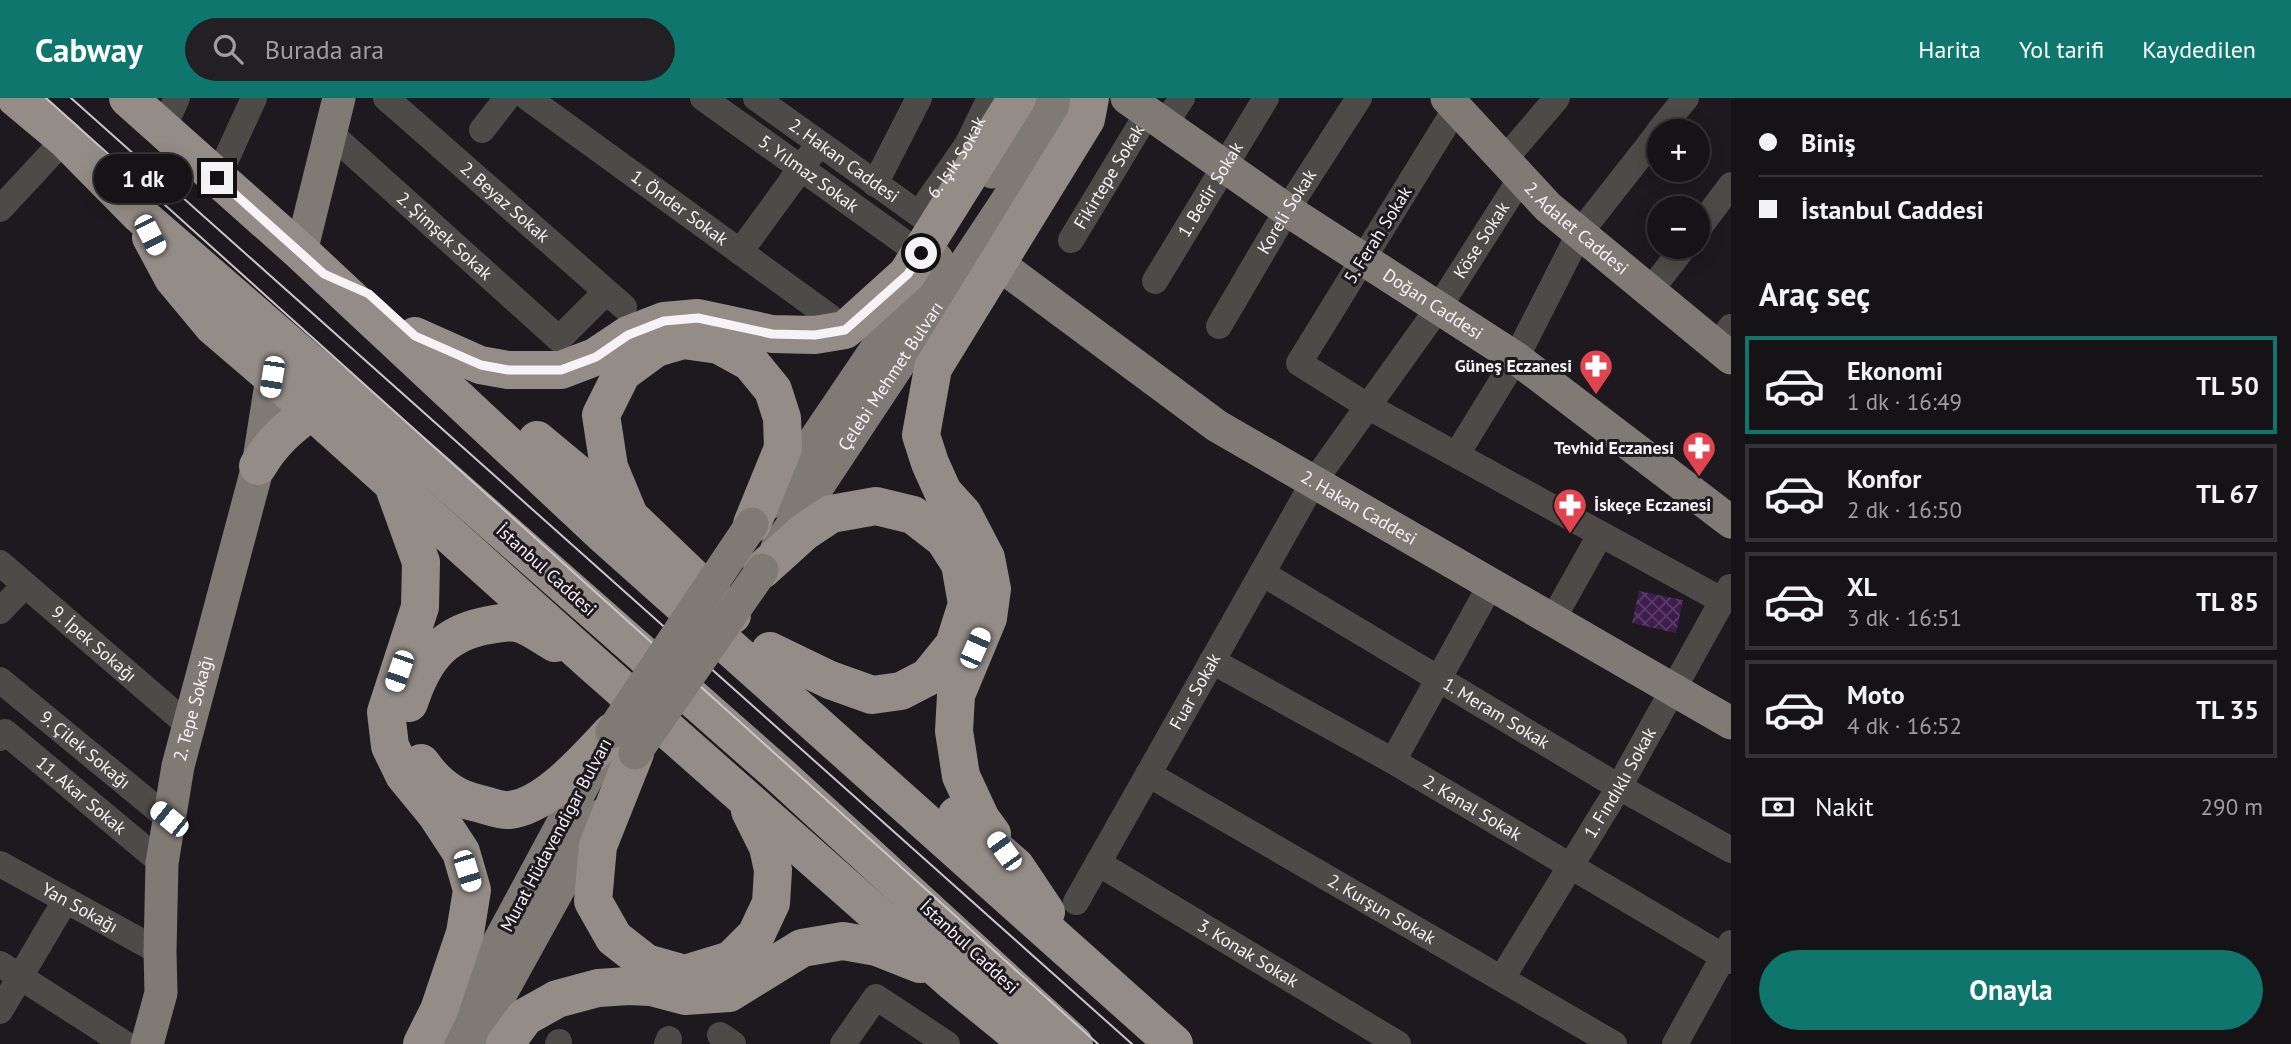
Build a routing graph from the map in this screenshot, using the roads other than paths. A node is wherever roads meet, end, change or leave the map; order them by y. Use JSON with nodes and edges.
{"nodes":[{"id":1,"x":16,"y":98,"type":"edge"},
{"id":2,"x":128,"y":98,"type":"edge"},
{"id":3,"x":254,"y":98,"type":"edge"},
{"id":4,"x":339,"y":98,"type":"edge"},
{"id":5,"x":386,"y":98,"type":"edge"},
{"id":6,"x":507,"y":98,"type":"edge"},
{"id":7,"x":528,"y":98,"type":"edge"},
{"id":8,"x":703,"y":98,"type":"edge"},
{"id":9,"x":756,"y":98,"type":"edge"},
{"id":10,"x":919,"y":98,"type":"edge"},
{"id":11,"x":990,"y":98,"type":"edge"},
{"id":12,"x":1017,"y":98,"type":"edge"},
{"id":13,"x":1040,"y":98,"type":"edge"},
{"id":14,"x":1074,"y":98,"type":"edge"},
{"id":15,"x":1090,"y":98,"type":"edge"},
{"id":16,"x":1266,"y":98,"type":"edge"},
{"id":17,"x":1359,"y":98,"type":"edge"},
{"id":18,"x":1557,"y":98,"type":"edge"},
{"id":19,"x":1686,"y":98,"type":"edge"},
{"id":20,"x":1452,"y":103,"type":"edge"},
{"id":21,"x":1155,"y":108,"type":"edge"},
{"id":22,"x":170,"y":113,"type":"edge"},
{"id":23,"x":1669,"y":119,"type":"edge"},
{"id":24,"x":482,"y":130,"type":"dead end"},
{"id":25,"x":330,"y":133,"type":"junction"},
{"id":26,"x":65,"y":139,"type":"junction"},
{"id":27,"x":819,"y":143,"type":"junction"},
{"id":28,"x":1647,"y":147,"type":"edge"},
{"id":29,"x":1224,"y":166,"type":"junction"},
{"id":30,"x":802,"y":167,"type":"junction"},
{"id":31,"x":1513,"y":169,"type":"junction"},
{"id":32,"x":217,"y":178,"type":"junction"},
{"id":33,"x":875,"y":184,"type":"junction"},
{"id":34,"x":1731,"y":185,"type":"edge"},
{"id":35,"x":0,"y":209,"type":"edge"},
{"id":36,"x":1287,"y":210,"type":"junction"},
{"id":37,"x":1710,"y":213,"type":"edge"},
{"id":38,"x":139,"y":214,"type":"junction"},
{"id":39,"x":926,"y":219,"type":"joint"},
{"id":40,"x":1578,"y":234,"type":"junction"},
{"id":41,"x":1071,"y":240,"type":"dead end"},
{"id":42,"x":915,"y":250,"type":"dead end"},
{"id":43,"x":740,"y":252,"type":"junction"},
{"id":44,"x":1363,"y":259,"type":"junction"},
{"id":45,"x":1675,"y":259,"type":"edge"},
{"id":46,"x":313,"y":263,"type":"junction"},
{"id":47,"x":1004,"y":268,"type":"dead end"},
{"id":48,"x":1155,"y":281,"type":"dead end"},
{"id":49,"x":1650,"y":290,"type":"junction"},
{"id":50,"x":1439,"y":307,"type":"junction"},
{"id":51,"x":830,"y":317,"type":"dead end"},
{"id":52,"x":1219,"y":326,"type":"dead end"},
{"id":53,"x":415,"y":336,"type":"junction"},
{"id":54,"x":559,"y":339,"type":"joint"},
{"id":55,"x":1727,"y":345,"type":"edge"},
{"id":56,"x":1516,"y":358,"type":"junction"},
{"id":57,"x":272,"y":377,"type":"junction"},
{"id":58,"x":1369,"y":407,"type":"junction"},
{"id":59,"x":312,"y":411,"type":"junction"},
{"id":60,"x":1457,"y":454,"type":"junction"},
{"id":61,"x":258,"y":466,"type":"junction"},
{"id":62,"x":1313,"y":483,"type":"junction"},
{"id":63,"x":393,"y":485,"type":"junction"},
{"id":64,"x":631,"y":518,"type":"junction"},
{"id":65,"x":1731,"y":522,"type":"edge"},
{"id":66,"x":752,"y":524,"type":"junction"},
{"id":67,"x":1600,"y":535,"type":"junction"},
{"id":68,"x":0,"y":563,"type":"edge"},
{"id":69,"x":762,"y":570,"type":"junction"},
{"id":70,"x":1262,"y":573,"type":"junction"},
{"id":71,"x":25,"y":585,"type":"junction"},
{"id":72,"x":1490,"y":586,"type":"junction"},
{"id":73,"x":1727,"y":593,"type":"edge"},
{"id":74,"x":0,"y":611,"type":"edge"},
{"id":75,"x":1553,"y":619,"type":"junction"},
{"id":76,"x":678,"y":633,"type":"joint"},
{"id":77,"x":770,"y":651,"type":"junction"},
{"id":78,"x":704,"y":653,"type":"joint"},
{"id":79,"x":1212,"y":661,"type":"junction"},
{"id":80,"x":591,"y":663,"type":"junction"},
{"id":81,"x":1440,"y":679,"type":"junction"},
{"id":82,"x":0,"y":680,"type":"edge"},
{"id":83,"x":1674,"y":689,"type":"junction"},
{"id":84,"x":1731,"y":723,"type":"edge"},
{"id":85,"x":188,"y":725,"type":"junction"},
{"id":86,"x":0,"y":738,"type":"edge"},
{"id":87,"x":623,"y":742,"type":"junction"},
{"id":88,"x":1393,"y":761,"type":"junction"},
{"id":89,"x":1148,"y":774,"type":"junction"},
{"id":90,"x":729,"y":785,"type":"junction"},
{"id":91,"x":1619,"y":787,"type":"junction"},
{"id":92,"x":169,"y":819,"type":"junction"},
{"id":93,"x":1731,"y":850,"type":"edge"},
{"id":94,"x":162,"y":863,"type":"junction"},
{"id":95,"x":1098,"y":863,"type":"junction"},
{"id":96,"x":0,"y":864,"type":"edge"},
{"id":97,"x":1016,"y":866,"type":"junction"},
{"id":98,"x":1572,"y":867,"type":"junction"},
{"id":99,"x":65,"y":901,"type":"junction"},
{"id":100,"x":1076,"y":902,"type":"dead end"},
{"id":101,"x":160,"y":952,"type":"junction"},
{"id":102,"x":1728,"y":953,"type":"edge"},
{"id":103,"x":1076,"y":956,"type":"junction"},
{"id":104,"x":10,"y":970,"type":"edge"},
{"id":105,"x":1502,"y":978,"type":"junction"},
{"id":106,"x":953,"y":982,"type":"junction"},
{"id":107,"x":0,"y":1011,"type":"edge"},
{"id":108,"x":125,"y":1044,"type":"edge"},
{"id":109,"x":146,"y":1044,"type":"edge"},
{"id":110,"x":422,"y":1044,"type":"edge"},
{"id":111,"x":444,"y":1044,"type":"edge"},
{"id":112,"x":473,"y":1044,"type":"edge"},
{"id":113,"x":505,"y":1044,"type":"edge"},
{"id":114,"x":843,"y":1044,"type":"edge"},
{"id":115,"x":947,"y":1044,"type":"edge"},
{"id":116,"x":1029,"y":1044,"type":"edge"},
{"id":117,"x":1074,"y":1044,"type":"edge"},
{"id":118,"x":1174,"y":1044,"type":"edge"},
{"id":119,"x":1398,"y":1044,"type":"edge"},
{"id":120,"x":1614,"y":1044,"type":"edge"},
{"id":121,"x":1675,"y":1044,"type":"edge"}],
"edges":[{"from":1,"to":26,"type":"highway","name":"İstanbul Caddesi"},
{"from":2,"to":22,"type":"highway"},
{"from":3,"to":32,"type":"street"},
{"from":4,"to":25,"type":"main road"},
{"from":5,"to":54,"type":"street","name":"2. Beyaz Sokak"},
{"from":6,"to":24,"type":"street"},
{"from":7,"to":43,"type":"street","name":"1. Önder Sokak"},
{"from":8,"to":30,"type":"street","name":"5. Yılmaz Sokak"},
{"from":9,"to":27,"type":"street","name":"2. Hakan Caddesi"},
{"from":10,"to":33,"type":"street"},
{"from":11,"to":39,"type":"street","name":"6. Işık Sokak"},
{"from":12,"to":53,"type":"highway"},
{"from":13,"to":66,"type":"main road","name":"Çelebi Mehmet Bulvarı"},
{"from":14,"to":69,"type":"main road","name":"Çelebi Mehmet Bulvarı"},
{"from":15,"to":97,"type":"highway"},
{"from":16,"to":29,"type":"street","name":"1. Bedir Sokak"},
{"from":17,"to":36,"type":"street","name":"Koreli Sokak"},
{"from":18,"to":31,"type":"street","name":"Köse Sokak"},
{"from":19,"to":23,"type":"street"},
{"from":20,"to":31,"type":"main road","name":"2. Adalet Caddesi"},
{"from":20,"to":44,"type":"street","name":"5. Ferah Sokak"},
{"from":21,"to":29,"type":"main road","name":"Doğan Caddesi"},
{"from":21,"to":41,"type":"street","name":"Fikirtepe Sokak"},
{"from":22,"to":32,"type":"highway"},
{"from":25,"to":46,"type":"main road"},
{"from":25,"to":54,"type":"street","name":"2. Şimşek Sokak"},
{"from":26,"to":35,"type":"street"},
{"from":26,"to":38,"type":"highway","name":"İstanbul Caddesi"},
{"from":27,"to":30,"type":"street"},
{"from":27,"to":33,"type":"street","name":"2. Hakan Caddesi"},
{"from":28,"to":40,"type":"street"},
{"from":29,"to":36,"type":"main road","name":"Doğan Caddesi"},
{"from":29,"to":48,"type":"street","name":"1. Bedir Sokak"},
{"from":30,"to":42,"type":"street","name":"5. Yılmaz Sokak"},
{"from":30,"to":43,"type":"street"},
{"from":31,"to":40,"type":"main road","name":"2. Adalet Caddesi"},
{"from":31,"to":50,"type":"street","name":"Köse Sokak"},
{"from":32,"to":46,"type":"highway"},
{"from":33,"to":39,"type":"street","name":"2. Hakan Caddesi"},
{"from":34,"to":37,"type":"street"},
{"from":36,"to":44,"type":"main road","name":"Doğan Caddesi"},
{"from":36,"to":52,"type":"street","name":"Koreli Sokak"},
{"from":38,"to":57,"type":"highway"},
{"from":38,"to":117,"type":"highway","name":"İstanbul Caddesi"},
{"from":40,"to":49,"type":"main road","name":"2. Adalet Caddesi"},
{"from":40,"to":56,"type":"street"},
{"from":43,"to":51,"type":"street","name":"1. Önder Sokak"},
{"from":44,"to":50,"type":"main road","name":"Doğan Caddesi"},
{"from":44,"to":58,"type":"street","name":"5. Ferah Sokak"},
{"from":45,"to":49,"type":"street"},
{"from":46,"to":53,"type":"highway"},
{"from":46,"to":103,"type":"highway"},
{"from":47,"to":62,"type":"main road","name":"2. Hakan Caddesi"},
{"from":49,"to":55,"type":"main road","name":"2. Adalet Caddesi"},
{"from":50,"to":56,"type":"main road","name":"Doğan Caddesi"},
{"from":50,"to":58,"type":"street","name":"Köse Sokak"},
{"from":53,"to":64,"type":"highway"},
{"from":56,"to":60,"type":"street"},
{"from":56,"to":65,"type":"main road","name":"Doğan Caddesi"},
{"from":57,"to":59,"type":"highway"},
{"from":57,"to":61,"type":"main road","name":"2. Tepe Sokağı"},
{"from":58,"to":60,"type":"street"},
{"from":58,"to":62,"type":"street","name":"Köse Sokak"},
{"from":59,"to":61,"type":"highway"},
{"from":59,"to":63,"type":"highway"},
{"from":60,"to":67,"type":"street"},
{"from":61,"to":85,"type":"main road","name":"2. Tepe Sokağı"},
{"from":62,"to":70,"type":"street","name":"Fuar Sokak"},
{"from":62,"to":72,"type":"main road","name":"2. Hakan Caddesi"},
{"from":63,"to":80,"type":"highway"},
{"from":63,"to":110,"type":"highway"},
{"from":64,"to":66,"type":"highway"},
{"from":64,"to":77,"type":"highway"},
{"from":66,"to":76,"type":"main road","name":"Çelebi Mehmet Bulvarı","bridge":true},
{"from":67,"to":73,"type":"street"},
{"from":67,"to":75,"type":"street"},
{"from":68,"to":71,"type":"street","name":"9. İpek Sokağı"},
{"from":69,"to":77,"type":"highway"},
{"from":69,"to":78,"type":"main road","name":"Çelebi Mehmet Bulvarı","bridge":true},
{"from":70,"to":79,"type":"street","name":"Fuar Sokak"},
{"from":70,"to":81,"type":"street","name":"1. Meram Sokak"},
{"from":71,"to":74,"type":"street"},
{"from":71,"to":85,"type":"street","name":"9. İpek Sokağı"},
{"from":72,"to":75,"type":"main road","name":"2. Hakan Caddesi"},
{"from":72,"to":81,"type":"street"},
{"from":73,"to":83,"type":"street","name":"1. Fındıklı Sokak"},
{"from":75,"to":83,"type":"main road","name":"2. Hakan Caddesi"},
{"from":76,"to":87,"type":"main road","name":"Murat Hüdavendigar Bulvarı","bridge":true},
{"from":77,"to":97,"type":"highway"},
{"from":78,"to":87,"type":"main road","name":"Murat Hüdavendigar Bulvarı","bridge":true},
{"from":79,"to":88,"type":"street","name":"2. Kanal Sokak"},
{"from":79,"to":89,"type":"street","name":"Fuar Sokak"},
{"from":80,"to":87,"type":"highway"},
{"from":80,"to":90,"type":"highway"},
{"from":81,"to":88,"type":"street"},
{"from":81,"to":91,"type":"street","name":"1. Meram Sokak"},
{"from":82,"to":92,"type":"street","name":"9. Çilek Sokağı"},
{"from":83,"to":84,"type":"main road","name":"2. Hakan Caddesi"},
{"from":83,"to":91,"type":"street","name":"1. Fındıklı Sokak"},
{"from":85,"to":92,"type":"main road","name":"2. Tepe Sokağı"},
{"from":86,"to":94,"type":"street","name":"11. Akar Sokak"},
{"from":87,"to":90,"type":"highway"},
{"from":87,"to":111,"type":"main road","name":"Murat Hüdavendigar Bulvarı"},
{"from":87,"to":112,"type":"main road","name":"Murat Hüdavendigar Bulvarı"},
{"from":88,"to":98,"type":"street","name":"2. Kanal Sokak"},
{"from":89,"to":95,"type":"street","name":"Fuar Sokak"},
{"from":89,"to":105,"type":"street","name":"2. Kurşun Sokak"},
{"from":90,"to":106,"type":"highway"},
{"from":91,"to":93,"type":"street","name":"1. Meram Sokak"},
{"from":91,"to":98,"type":"street","name":"1. Fındıklı Sokak"},
{"from":92,"to":94,"type":"main road","name":"2. Tepe Sokağı"},
{"from":94,"to":101,"type":"main road","name":"2. Tepe Sokağı"},
{"from":95,"to":100,"type":"street","name":"Fuar Sokak"},
{"from":95,"to":119,"type":"street","name":"3. Konak Sokak"},
{"from":96,"to":99,"type":"street","name":"Yan Sokağı"},
{"from":97,"to":103,"type":"highway"},
{"from":98,"to":102,"type":"street","name":"2. Kanal Sokak"},
{"from":98,"to":105,"type":"street","name":"1. Fındıklı Sokak"},
{"from":99,"to":101,"type":"street","name":"Yan Sokağı"},
{"from":99,"to":104,"type":"street"},
{"from":101,"to":109,"type":"main road","name":"2. Tepe Sokağı"},
{"from":102,"to":121,"type":"street"},
{"from":103,"to":118,"type":"highway"},
{"from":104,"to":107,"type":"street"},
{"from":104,"to":108,"type":"street"},
{"from":105,"to":120,"type":"street","name":"2. Kurşun Sokak"},
{"from":106,"to":113,"type":"highway"},
{"from":106,"to":116,"type":"highway"},
{"from":114,"to":115,"type":"street"}]}
